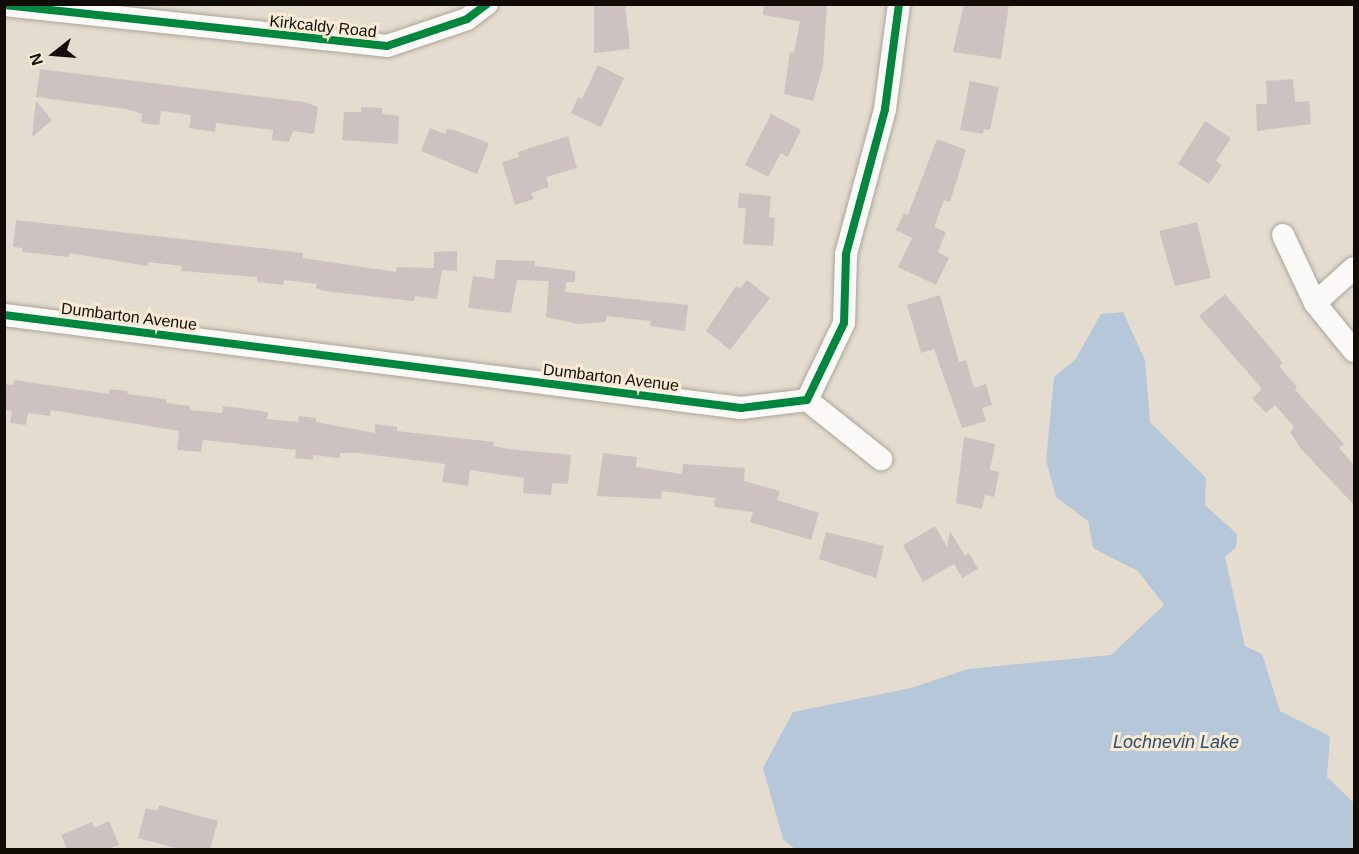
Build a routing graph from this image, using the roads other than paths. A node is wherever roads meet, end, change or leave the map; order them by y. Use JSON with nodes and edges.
{"nodes":[{"id":1,"x":4,"y":4,"type":"edge"},
{"id":2,"x":487,"y":4,"type":"edge"},
{"id":3,"x":899,"y":4,"type":"edge"},
{"id":4,"x":1283,"y":235,"type":"dead end"},
{"id":5,"x":1354,"y":268,"type":"edge"},
{"id":6,"x":1315,"y":303,"type":"junction"},
{"id":7,"x":4,"y":315,"type":"edge"},
{"id":8,"x":1354,"y":351,"type":"edge"},
{"id":9,"x":807,"y":400,"type":"junction"},
{"id":10,"x":881,"y":459,"type":"dead end"}],
"edges":[{"from":1,"to":2,"type":"street","name":"Kirkcaldy Road"},
{"from":3,"to":9,"type":"street"},
{"from":4,"to":6,"type":"street"},
{"from":5,"to":6,"type":"street"},
{"from":6,"to":8,"type":"street"},
{"from":7,"to":9,"type":"street","name":"Dumbarton Avenue"},
{"from":9,"to":10,"type":"street"}]}
